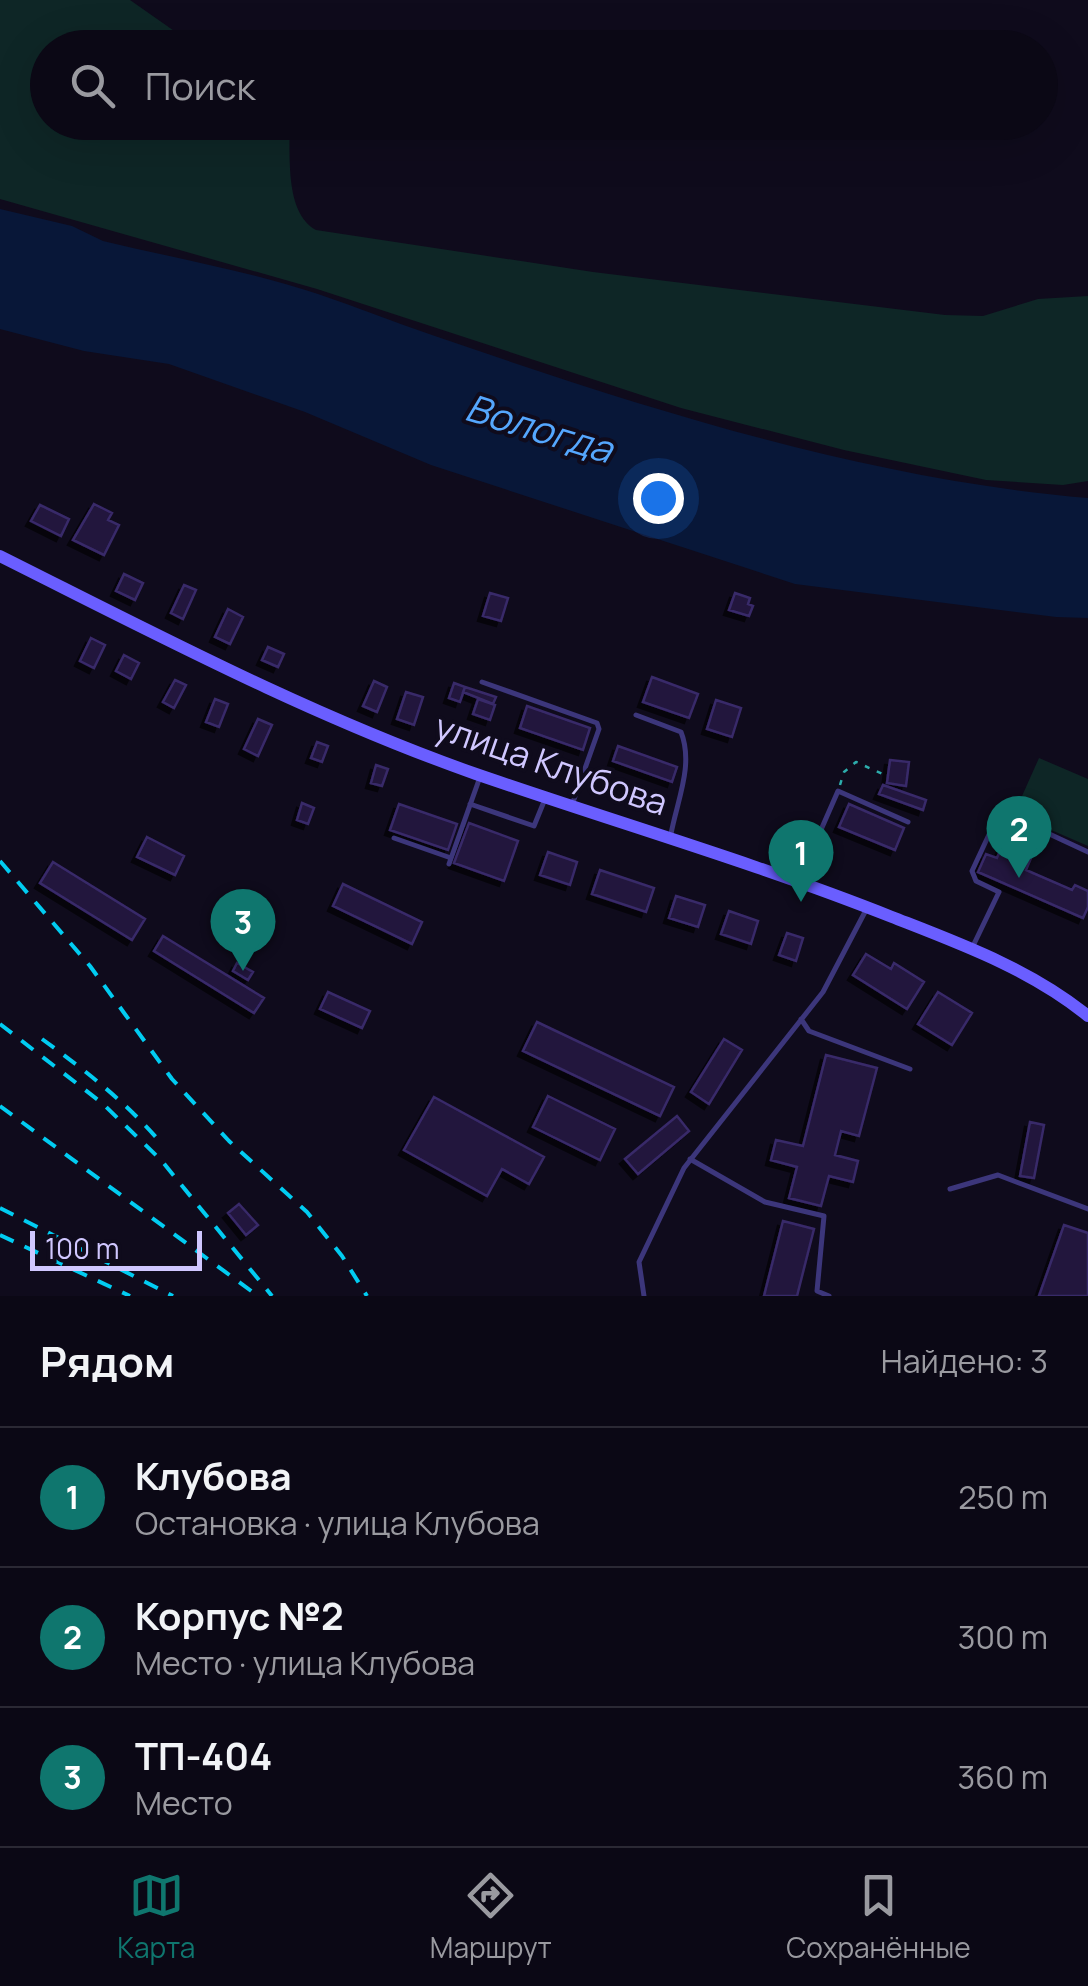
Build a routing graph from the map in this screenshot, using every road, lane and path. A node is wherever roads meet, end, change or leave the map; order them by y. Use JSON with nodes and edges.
{"nodes":[{"id":1,"x":0,"y":556,"type":"edge"},
{"id":2,"x":482,"y":682,"type":"dead end"},
{"id":3,"x":636,"y":715,"type":"dead end"},
{"id":4,"x":885,"y":774,"type":"dead end"},
{"id":5,"x":480,"y":775,"type":"junction"},
{"id":6,"x":838,"y":792,"type":"junction"},
{"id":7,"x":546,"y":796,"type":"junction"},
{"id":8,"x":470,"y":804,"type":"junction"},
{"id":9,"x":572,"y":805,"type":"junction"},
{"id":10,"x":908,"y":822,"type":"dead end"},
{"id":11,"x":671,"y":837,"type":"junction"},
{"id":12,"x":394,"y":838,"type":"dead end"},
{"id":13,"x":1088,"y":852,"type":"edge"},
{"id":14,"x":799,"y":880,"type":"junction"},
{"id":15,"x":868,"y":907,"type":"junction"},
{"id":16,"x":972,"y":948,"type":"junction"},
{"id":17,"x":1088,"y":1016,"type":"edge"},
{"id":18,"x":801,"y":1020,"type":"junction"},
{"id":19,"x":910,"y":1069,"type":"dead end"},
{"id":20,"x":690,"y":1159,"type":"junction"},
{"id":21,"x":950,"y":1189,"type":"dead end"},
{"id":22,"x":1088,"y":1208,"type":"edge"},
{"id":23,"x":644,"y":1296,"type":"edge"},
{"id":24,"x":829,"y":1296,"type":"edge"}],
"edges":[{"from":1,"to":5,"type":"main road","name":"улица Клубова"},
{"from":2,"to":9,"type":"lane"},
{"from":3,"to":11,"type":"lane"},
{"from":4,"to":6,"type":"path"},
{"from":5,"to":7,"type":"main road","name":"улица Клубова"},
{"from":5,"to":8,"type":"lane"},
{"from":6,"to":10,"type":"lane"},
{"from":6,"to":14,"type":"lane"},
{"from":7,"to":8,"type":"lane"},
{"from":7,"to":9,"type":"main road","name":"улица Клубова"},
{"from":8,"to":12,"type":"lane"},
{"from":9,"to":11,"type":"main road","name":"улица Клубова"},
{"from":11,"to":14,"type":"main road","name":"улица Клубова"},
{"from":13,"to":16,"type":"lane"},
{"from":14,"to":15,"type":"main road","name":"улица Клубова"},
{"from":15,"to":16,"type":"main road","name":"улица Клубова"},
{"from":15,"to":18,"type":"lane"},
{"from":16,"to":17,"type":"main road","name":"улица Клубова"},
{"from":18,"to":19,"type":"lane"},
{"from":18,"to":20,"type":"lane"},
{"from":20,"to":23,"type":"lane"},
{"from":20,"to":24,"type":"lane"},
{"from":21,"to":22,"type":"lane"}]}
